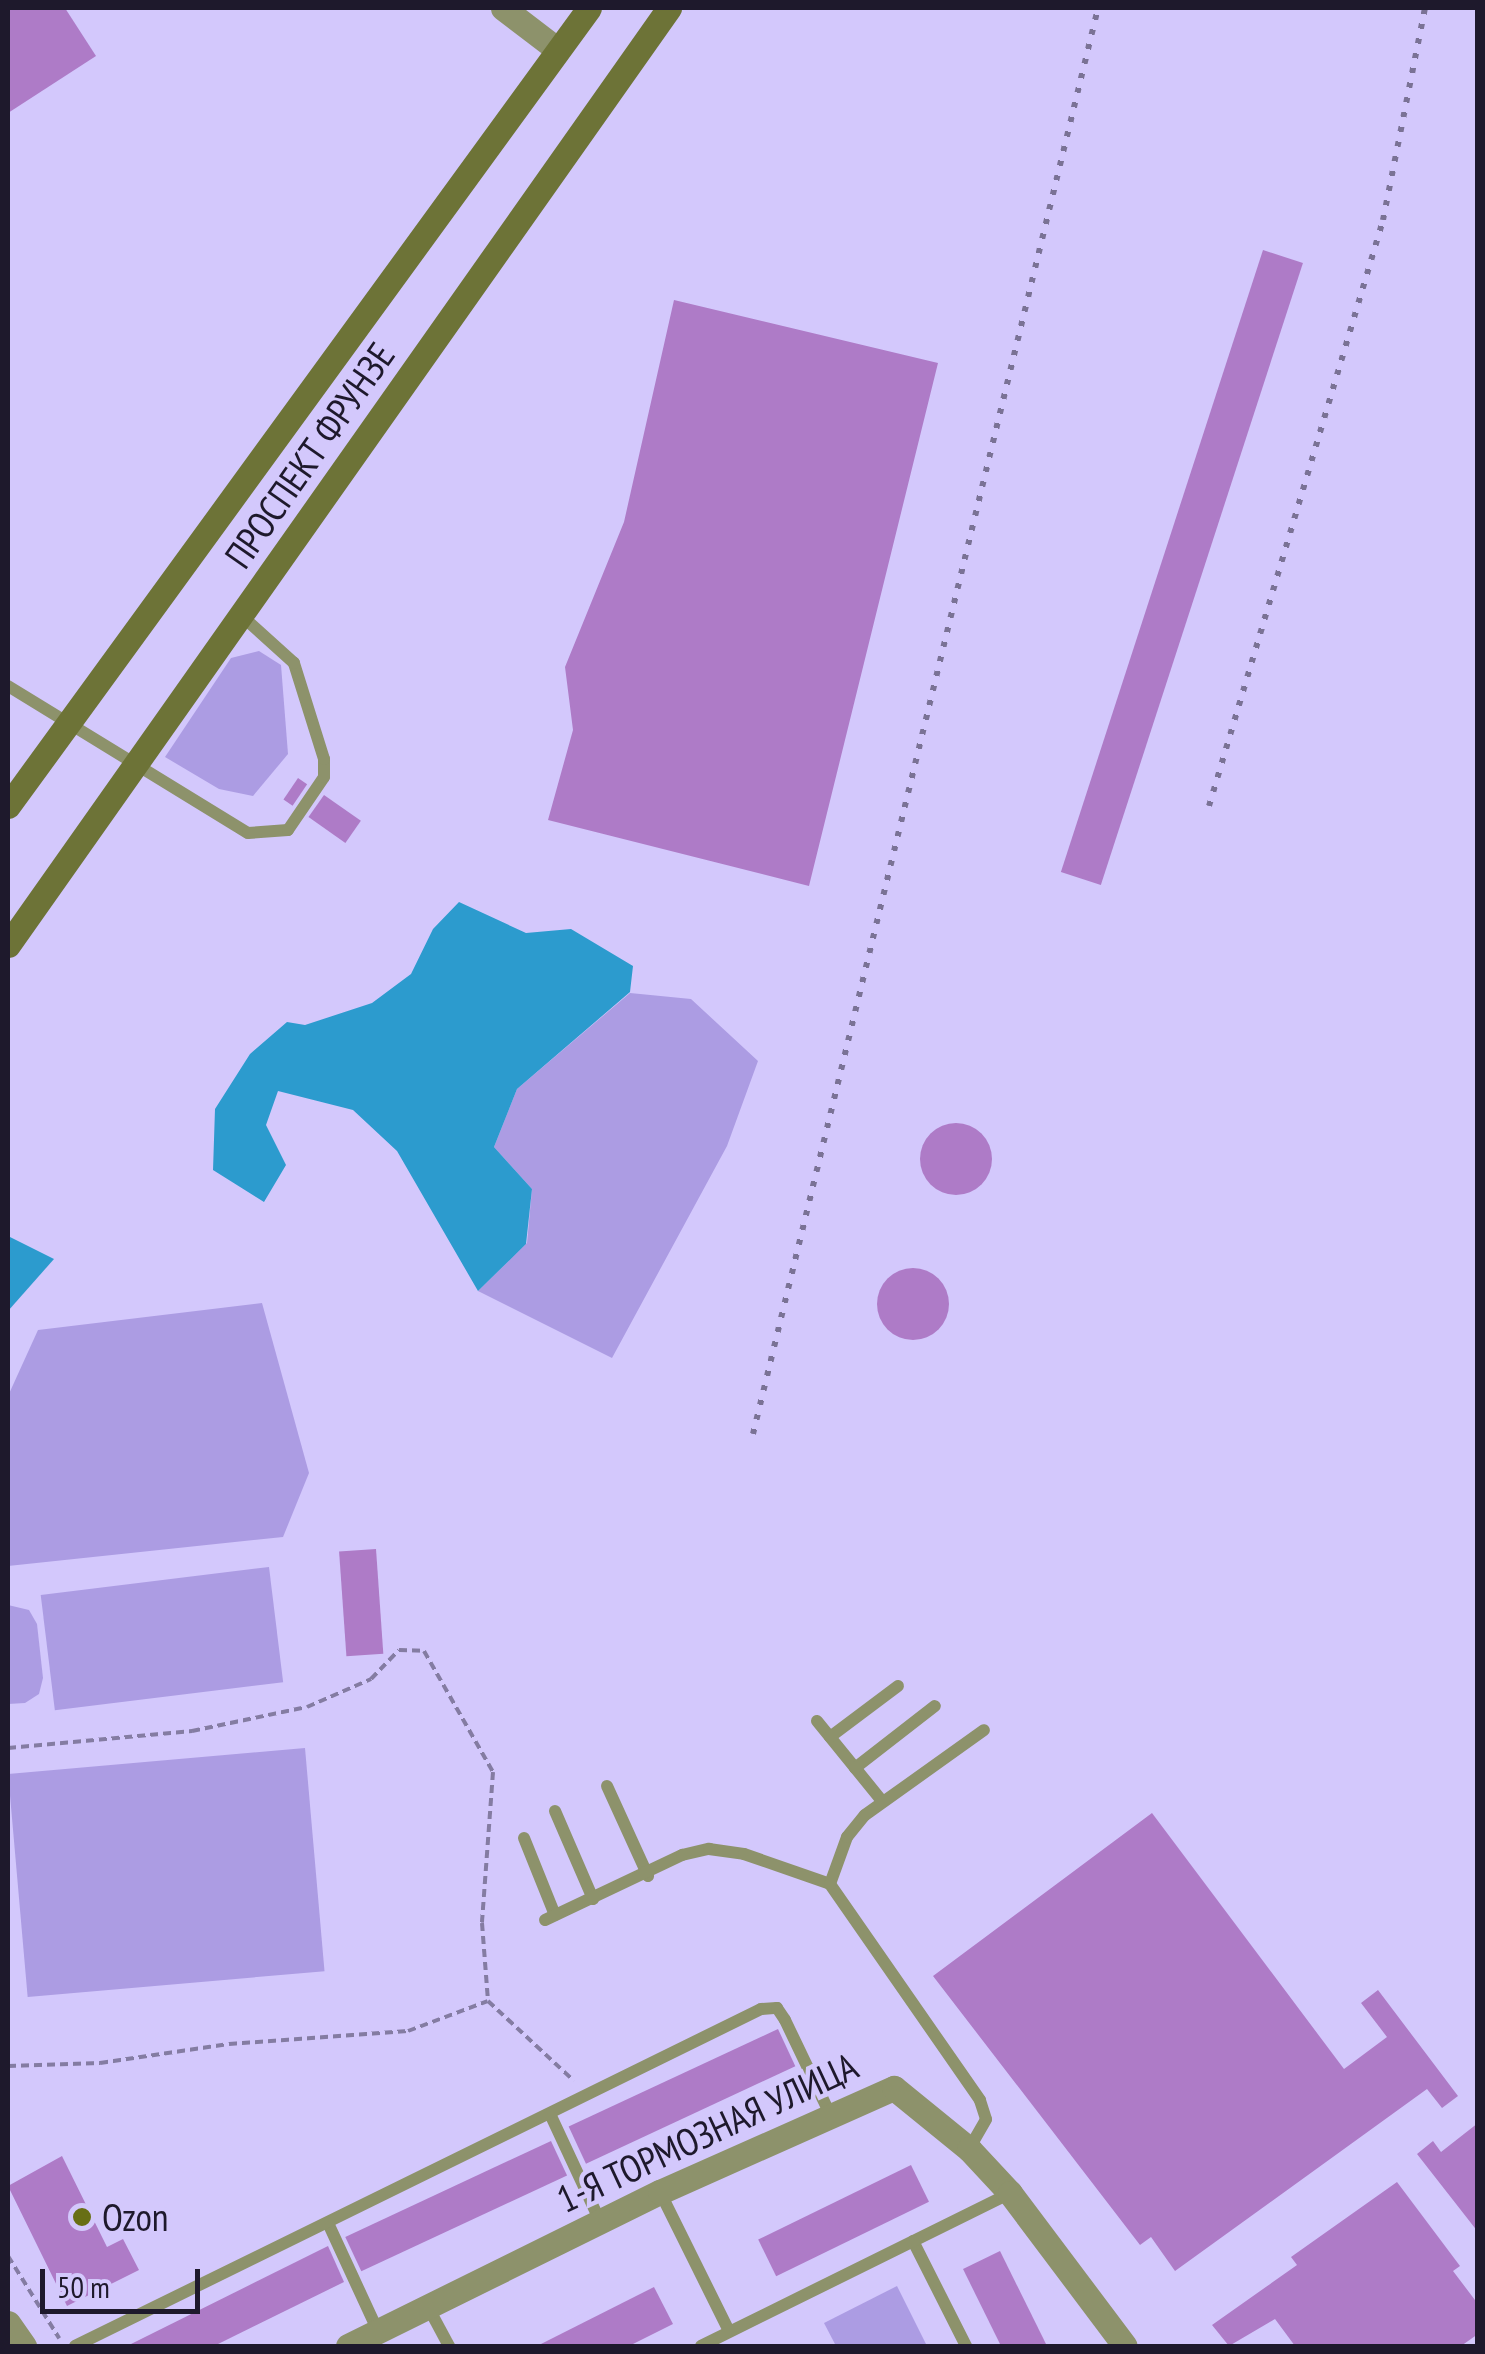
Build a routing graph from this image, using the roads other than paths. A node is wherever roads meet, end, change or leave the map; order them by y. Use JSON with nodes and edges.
{"nodes":[{"id":1,"x":504,"y":8,"type":"edge"},
{"id":2,"x":588,"y":8,"type":"edge"},
{"id":3,"x":670,"y":8,"type":"edge"},
{"id":4,"x":558,"y":50,"type":"junction"},
{"id":5,"x":242,"y":616,"type":"junction"},
{"id":6,"x":8,"y":686,"type":"edge"},
{"id":7,"x":66,"y":723,"type":"junction"},
{"id":8,"x":136,"y":765,"type":"junction"},
{"id":9,"x":8,"y":806,"type":"edge"},
{"id":10,"x":8,"y":945,"type":"edge"},
{"id":11,"x":898,"y":1686,"type":"dead end"},
{"id":12,"x":934,"y":1706,"type":"dead end"},
{"id":13,"x":817,"y":1721,"type":"dead end"},
{"id":14,"x":984,"y":1730,"type":"dead end"},
{"id":15,"x":830,"y":1737,"type":"junction"},
{"id":16,"x":855,"y":1768,"type":"junction"},
{"id":17,"x":607,"y":1786,"type":"dead end"},
{"id":18,"x":882,"y":1801,"type":"junction"},
{"id":19,"x":555,"y":1810,"type":"dead end"},
{"id":20,"x":524,"y":1838,"type":"dead end"},
{"id":21,"x":648,"y":1876,"type":"junction"},
{"id":22,"x":830,"y":1884,"type":"junction"},
{"id":23,"x":593,"y":1899,"type":"junction"},
{"id":24,"x":830,"y":2114,"type":"junction"},
{"id":25,"x":551,"y":2116,"type":"junction"},
{"id":26,"x":969,"y":2149,"type":"junction"},
{"id":27,"x":660,"y":2192,"type":"junction"},
{"id":28,"x":1010,"y":2193,"type":"junction"},
{"id":29,"x":328,"y":2223,"type":"junction"},
{"id":30,"x":601,"y":2223,"type":"junction"},
{"id":31,"x":913,"y":2242,"type":"junction"},
{"id":32,"x":427,"y":2305,"type":"junction"},
{"id":33,"x":8,"y":2323,"type":"edge"},
{"id":34,"x":378,"y":2331,"type":"junction"},
{"id":35,"x":729,"y":2331,"type":"junction"},
{"id":36,"x":708,"y":2345,"type":"edge"},
{"id":37,"x":24,"y":2346,"type":"edge"},
{"id":38,"x":75,"y":2346,"type":"edge"},
{"id":39,"x":348,"y":2346,"type":"edge"},
{"id":40,"x":449,"y":2346,"type":"edge"},
{"id":41,"x":966,"y":2346,"type":"edge"},
{"id":42,"x":1124,"y":2346,"type":"edge"}],
"edges":[{"from":1,"to":4,"type":"street"},
{"from":2,"to":4,"type":"main road","name":"ПРОСПЕКТ ФРУНЗЕ"},
{"from":3,"to":5,"type":"main road","name":"ПРОСПЕКТ ФРУНЗЕ"},
{"from":4,"to":7,"type":"main road","name":"ПРОСПЕКТ ФРУНЗЕ"},
{"from":5,"to":8,"type":"main road","name":"ПРОСПЕКТ ФРУНЗЕ"},
{"from":5,"to":8,"type":"lane"},
{"from":6,"to":7,"type":"lane"},
{"from":7,"to":8,"type":"lane"},
{"from":7,"to":9,"type":"main road","name":"ПРОСПЕКТ ФРУНЗЕ"},
{"from":8,"to":10,"type":"main road","name":"ПРОСПЕКТ ФРУНЗЕ"},
{"from":11,"to":15,"type":"lane"},
{"from":12,"to":16,"type":"lane"},
{"from":13,"to":15,"type":"lane"},
{"from":14,"to":18,"type":"lane"},
{"from":15,"to":16,"type":"lane"},
{"from":16,"to":18,"type":"lane"},
{"from":17,"to":21,"type":"lane"},
{"from":18,"to":22,"type":"lane"},
{"from":19,"to":23,"type":"lane"},
{"from":20,"to":23,"type":"lane"},
{"from":21,"to":22,"type":"lane"},
{"from":21,"to":23,"type":"lane"},
{"from":22,"to":26,"type":"lane"},
{"from":24,"to":25,"type":"lane"},
{"from":24,"to":26,"type":"street","name":"1-Я ТОРМОЗНАЯ УЛИЦА"},
{"from":24,"to":27,"type":"street","name":"1-Я ТОРМОЗНАЯ УЛИЦА"},
{"from":25,"to":29,"type":"lane"},
{"from":25,"to":30,"type":"lane"},
{"from":26,"to":28,"type":"street","name":"1-Я ТОРМОЗНАЯ УЛИЦА"},
{"from":27,"to":30,"type":"street","name":"1-Я ТОРМОЗНАЯ УЛИЦА"},
{"from":27,"to":35,"type":"lane"},
{"from":28,"to":31,"type":"lane"},
{"from":28,"to":42,"type":"street","name":"1-Я ТОРМОЗНАЯ УЛИЦА"},
{"from":29,"to":34,"type":"lane"},
{"from":29,"to":38,"type":"lane"},
{"from":30,"to":32,"type":"street","name":"1-Я ТОРМОЗНАЯ УЛИЦА"},
{"from":31,"to":35,"type":"lane"},
{"from":31,"to":41,"type":"lane"},
{"from":32,"to":34,"type":"street","name":"1-Я ТОРМОЗНАЯ УЛИЦА"},
{"from":32,"to":40,"type":"lane"},
{"from":33,"to":37,"type":"street"},
{"from":34,"to":39,"type":"street","name":"1-Я ТОРМОЗНАЯ УЛИЦА"},
{"from":35,"to":36,"type":"lane"}]}
